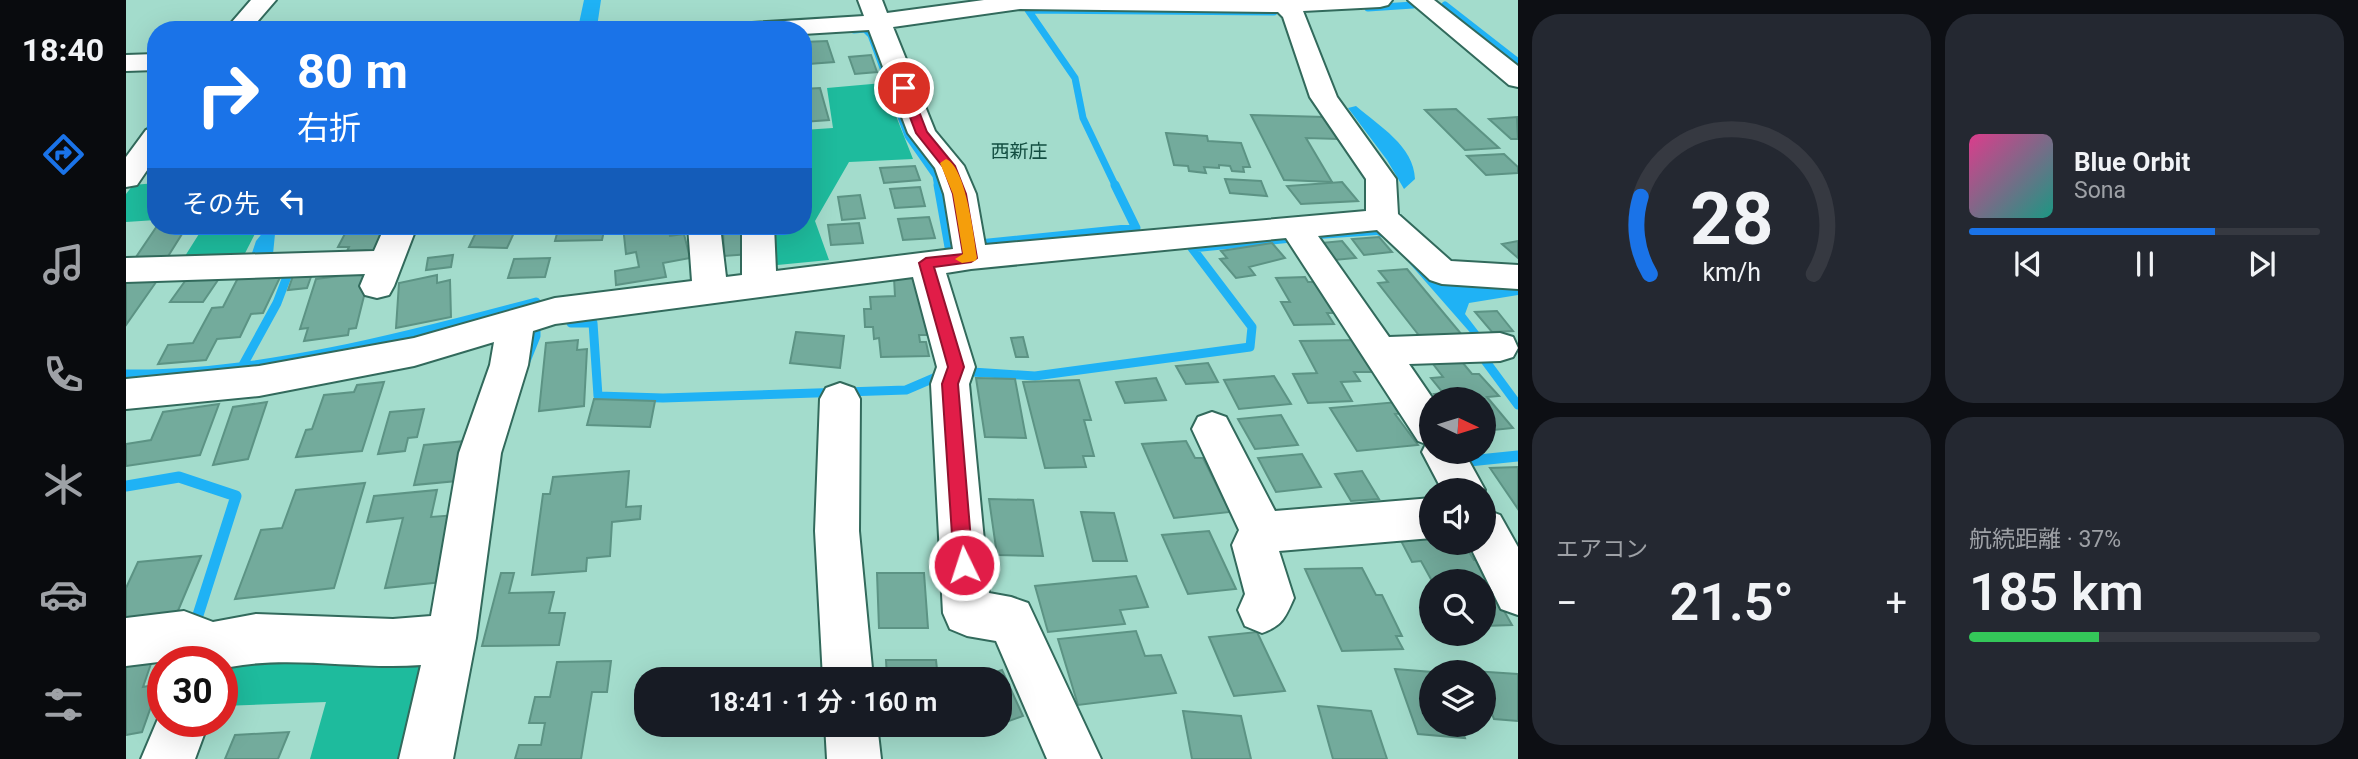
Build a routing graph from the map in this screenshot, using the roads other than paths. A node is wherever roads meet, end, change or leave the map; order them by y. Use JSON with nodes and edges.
{"nodes":[{"id":1,"x":264,"y":0,"type":"edge"},
{"id":2,"x":1380,"y":0,"type":"edge"},
{"id":3,"x":1420,"y":0,"type":"edge"},
{"id":4,"x":1285,"y":5,"type":"junction"},
{"id":5,"x":874,"y":11,"type":"edge"},
{"id":6,"x":245,"y":21,"type":"edge"},
{"id":7,"x":810,"y":21,"type":"edge"},
{"id":8,"x":147,"y":62,"type":"edge"},
{"id":9,"x":126,"y":63,"type":"edge"},
{"id":10,"x":1518,"y":79,"type":"edge"},
{"id":11,"x":147,"y":149,"type":"edge"},
{"id":12,"x":126,"y":178,"type":"edge"},
{"id":13,"x":1382,"y":217,"type":"junction"},
{"id":14,"x":1295,"y":227,"type":"junction"},
{"id":15,"x":397,"y":235,"type":"edge"},
{"id":16,"x":705,"y":235,"type":"edge"},
{"id":17,"x":758,"y":235,"type":"edge"},
{"id":18,"x":971,"y":258,"type":"junction"},
{"id":19,"x":926,"y":263,"type":"junction"},
{"id":20,"x":126,"y":270,"type":"edge"},
{"id":21,"x":1518,"y":277,"type":"edge"},
{"id":22,"x":759,"y":284,"type":"junction"},
{"id":23,"x":710,"y":291,"type":"junction"},
{"id":24,"x":536,"y":316,"type":"junction"},
{"id":25,"x":1500,"y":347,"type":"dead end"},
{"id":26,"x":1380,"y":352,"type":"junction"},
{"id":27,"x":126,"y":394,"type":"edge"},
{"id":28,"x":840,"y":399,"type":"dead end"},
{"id":29,"x":1419,"y":410,"type":"edge"},
{"id":30,"x":1212,"y":429,"type":"dead end"},
{"id":31,"x":1419,"y":519,"type":"edge"},
{"id":32,"x":1263,"y":532,"type":"junction"},
{"id":33,"x":1496,"y":552,"type":"edge"},
{"id":34,"x":1518,"y":593,"type":"edge"},
{"id":35,"x":1262,"y":610,"type":"dead end"},
{"id":36,"x":453,"y":638,"type":"junction"},
{"id":37,"x":126,"y":642,"type":"edge"},
{"id":38,"x":199,"y":646,"type":"edge"},
{"id":39,"x":233,"y":646,"type":"edge"},
{"id":40,"x":847,"y":667,"type":"edge"},
{"id":41,"x":177,"y":737,"type":"edge"},
{"id":42,"x":853,"y":737,"type":"edge"},
{"id":43,"x":168,"y":759,"type":"edge"},
{"id":44,"x":426,"y":759,"type":"edge"},
{"id":45,"x":854,"y":759,"type":"edge"},
{"id":46,"x":1074,"y":759,"type":"edge"}],
"edges":[{"from":1,"to":6,"type":"street"},
{"from":2,"to":4,"type":"street"},
{"from":3,"to":10,"type":"street"},
{"from":4,"to":5,"type":"street"},
{"from":4,"to":13,"type":"street"},
{"from":5,"to":7,"type":"street"},
{"from":5,"to":18,"type":"street"},
{"from":8,"to":9,"type":"street"},
{"from":11,"to":12,"type":"street"},
{"from":13,"to":14,"type":"street"},
{"from":13,"to":21,"type":"street"},
{"from":14,"to":18,"type":"street"},
{"from":14,"to":26,"type":"street"},
{"from":15,"to":20,"type":"street"},
{"from":16,"to":23,"type":"street"},
{"from":17,"to":22,"type":"street"},
{"from":18,"to":19,"type":"street"},
{"from":19,"to":22,"type":"street"},
{"from":19,"to":46,"type":"street"},
{"from":22,"to":23,"type":"street"},
{"from":23,"to":24,"type":"street"},
{"from":24,"to":27,"type":"street"},
{"from":24,"to":36,"type":"street"},
{"from":25,"to":26,"type":"street"},
{"from":26,"to":29,"type":"street"},
{"from":28,"to":40,"type":"street"},
{"from":30,"to":32,"type":"street"},
{"from":31,"to":32,"type":"street"},
{"from":32,"to":35,"type":"street"},
{"from":33,"to":34,"type":"street"},
{"from":36,"to":39,"type":"street"},
{"from":36,"to":44,"type":"street"},
{"from":37,"to":38,"type":"street"},
{"from":41,"to":43,"type":"street"},
{"from":42,"to":45,"type":"street"}]}
